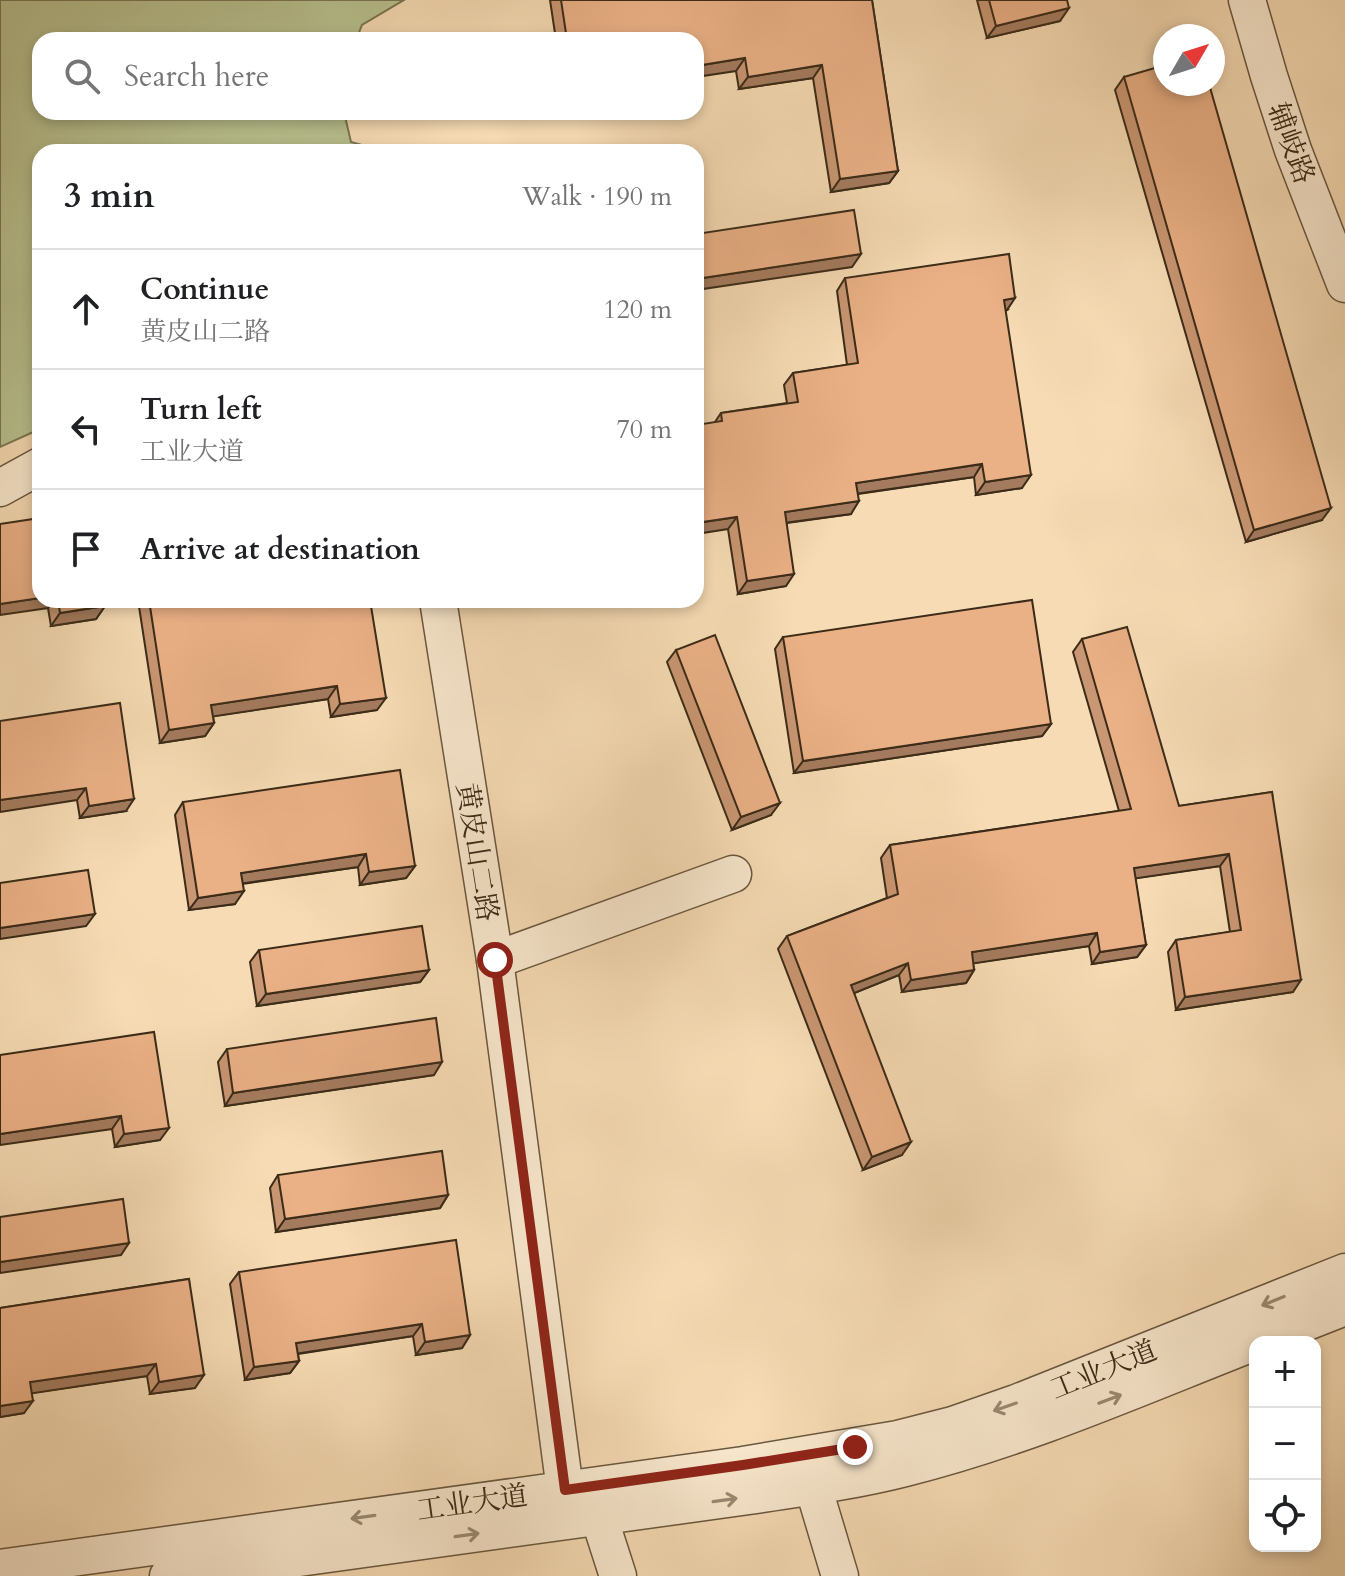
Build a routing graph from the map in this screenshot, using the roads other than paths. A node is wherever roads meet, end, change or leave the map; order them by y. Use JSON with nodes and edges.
{"nodes":[{"id":1,"x":1247,"y":0,"type":"edge"},
{"id":2,"x":1345,"y":284,"type":"edge"},
{"id":3,"x":32,"y":470,"type":"edge"},
{"id":4,"x":0,"y":488,"type":"edge"},
{"id":5,"x":439,"y":608,"type":"edge"},
{"id":6,"x":733,"y":874,"type":"dead end"},
{"id":7,"x":495,"y":960,"type":"junction"},
{"id":8,"x":1345,"y":1272,"type":"edge"},
{"id":9,"x":1345,"y":1307,"type":"edge"},
{"id":10,"x":1270,"y":1336,"type":"edge"},
{"id":11,"x":1249,"y":1344,"type":"edge"},
{"id":12,"x":811,"y":1471,"type":"junction"},
{"id":13,"x":565,"y":1490,"type":"junction"},
{"id":14,"x":609,"y":1554,"type":"edge"},
{"id":15,"x":0,"y":1568,"type":"edge"},
{"id":16,"x":168,"y":1576,"type":"edge"},
{"id":17,"x":840,"y":1576,"type":"edge"}],
"edges":[{"from":1,"to":2,"type":"street","name":"辅岐路"},
{"from":3,"to":4,"type":"street"},
{"from":5,"to":7,"type":"street","name":"黄皮山二路"},
{"from":6,"to":7,"type":"street"},
{"from":7,"to":13,"type":"street","name":"黄皮山二路"},
{"from":8,"to":12,"type":"street","name":"工业大道","one_way":true},
{"from":9,"to":10,"type":"street","name":"工业大道"},
{"from":12,"to":11,"type":"street","name":"工业大道","one_way":true},
{"from":12,"to":13,"type":"street","name":"工业大道"},
{"from":14,"to":12,"type":"street","name":"工业大道","one_way":true},
{"from":12,"to":17,"type":"street"},
{"from":13,"to":14,"type":"street"},
{"from":13,"to":15,"type":"street","name":"工业大道","one_way":true},
{"from":16,"to":14,"type":"street","name":"工业大道","one_way":true}]}
